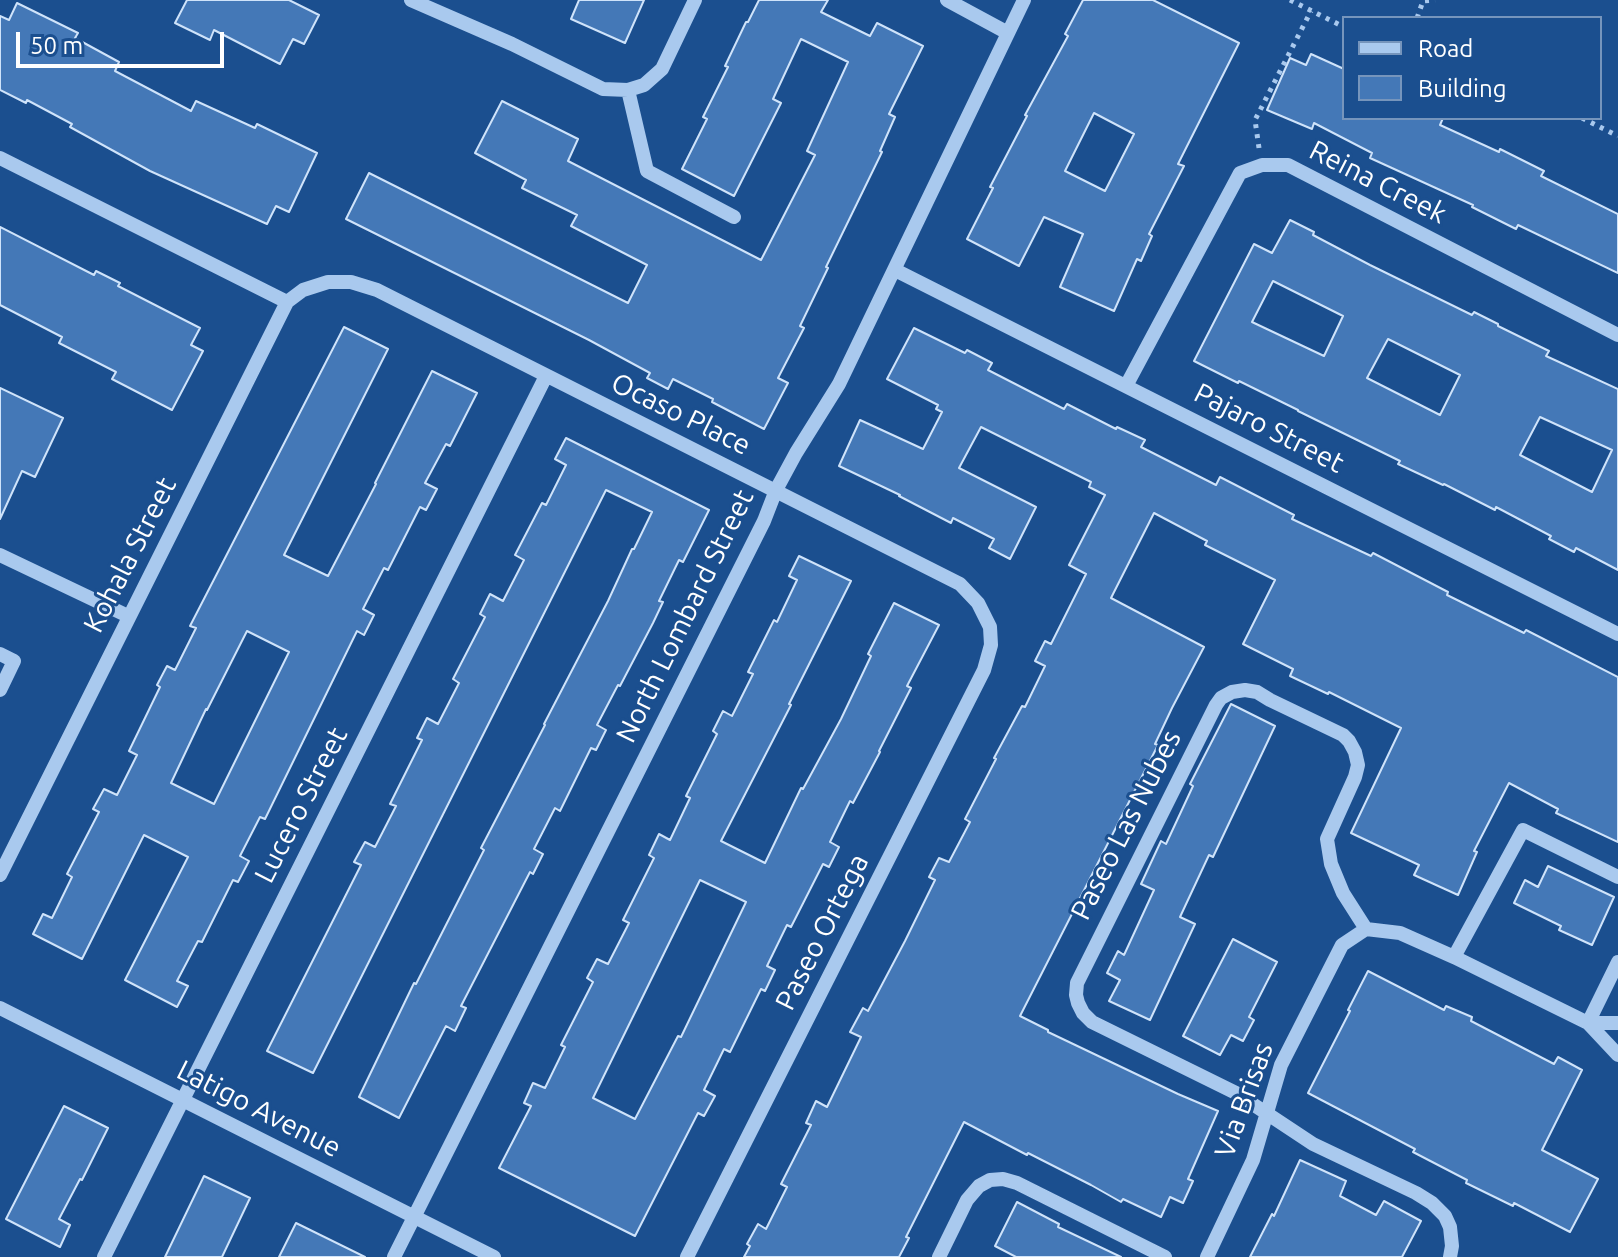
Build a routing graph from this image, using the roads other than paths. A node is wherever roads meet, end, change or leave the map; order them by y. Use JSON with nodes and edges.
{"nodes":[{"id":1,"x":411,"y":0,"type":"edge"},
{"id":2,"x":695,"y":0,"type":"edge"},
{"id":3,"x":947,"y":0,"type":"edge"},
{"id":4,"x":1024,"y":0,"type":"edge"},
{"id":5,"x":1008,"y":33,"type":"junction"},
{"id":6,"x":628,"y":90,"type":"junction"},
{"id":7,"x":0,"y":158,"type":"edge"},
{"id":8,"x":734,"y":217,"type":"dead end"},
{"id":9,"x":895,"y":270,"type":"junction"},
{"id":10,"x":287,"y":302,"type":"junction"},
{"id":11,"x":1618,"y":335,"type":"edge"},
{"id":12,"x":546,"y":376,"type":"junction"},
{"id":13,"x":1126,"y":386,"type":"junction"},
{"id":14,"x":776,"y":490,"type":"junction"},
{"id":15,"x":0,"y":555,"type":"edge"},
{"id":16,"x":128,"y":616,"type":"junction"},
{"id":17,"x":990,"y":627,"type":"joint"},
{"id":18,"x":1618,"y":634,"type":"edge"},
{"id":19,"x":0,"y":654,"type":"edge"},
{"id":20,"x":0,"y":690,"type":"edge"},
{"id":21,"x":0,"y":836,"type":"edge"},
{"id":22,"x":16,"y":843,"type":"junction"},
{"id":23,"x":0,"y":875,"type":"edge"},
{"id":24,"x":1618,"y":877,"type":"edge"},
{"id":25,"x":1366,"y":929,"type":"junction"},
{"id":26,"x":1454,"y":957,"type":"junction"},
{"id":27,"x":1618,"y":962,"type":"edge"},
{"id":28,"x":0,"y":1008,"type":"edge"},
{"id":29,"x":1588,"y":1023,"type":"junction"},
{"id":30,"x":1618,"y":1023,"type":"edge"},
{"id":31,"x":1618,"y":1055,"type":"edge"},
{"id":32,"x":182,"y":1100,"type":"junction"},
{"id":33,"x":1268,"y":1113,"type":"junction"},
{"id":34,"x":414,"y":1217,"type":"junction"},
{"id":35,"x":104,"y":1257,"type":"edge"},
{"id":36,"x":394,"y":1257,"type":"edge"},
{"id":37,"x":494,"y":1257,"type":"edge"},
{"id":38,"x":687,"y":1257,"type":"edge"},
{"id":39,"x":939,"y":1257,"type":"edge"},
{"id":40,"x":1165,"y":1257,"type":"edge"},
{"id":41,"x":1207,"y":1257,"type":"edge"},
{"id":42,"x":1450,"y":1257,"type":"edge"}],
"edges":[{"from":1,"to":6,"type":"street"},
{"from":2,"to":6,"type":"street"},
{"from":3,"to":5,"type":"street"},
{"from":4,"to":5,"type":"street","name":"North Lombard Street"},
{"from":5,"to":9,"type":"street","name":"North Lombard Street"},
{"from":6,"to":8,"type":"street"},
{"from":7,"to":10,"type":"street"},
{"from":9,"to":13,"type":"street","name":"Pajaro Street"},
{"from":9,"to":14,"type":"street","name":"North Lombard Street"},
{"from":10,"to":12,"type":"street","name":"Ocaso Place"},
{"from":10,"to":16,"type":"street","name":"Kohala Street"},
{"from":11,"to":13,"type":"street","name":"Reina Creek"},
{"from":12,"to":14,"type":"street","name":"Ocaso Place"},
{"from":12,"to":32,"type":"street","name":"Lucero Street"},
{"from":13,"to":18,"type":"street","name":"Pajaro Street"},
{"from":14,"to":17,"type":"street","name":"Ocaso Place"},
{"from":14,"to":34,"type":"street","name":"North Lombard Street"},
{"from":15,"to":16,"type":"street"},
{"from":16,"to":22,"type":"street","name":"Kohala Street"},
{"from":17,"to":38,"type":"street","name":"Paseo Ortega"},
{"from":19,"to":20,"type":"street"},
{"from":21,"to":22,"type":"street"},
{"from":22,"to":23,"type":"street","name":"Kohala Street"},
{"from":24,"to":26,"type":"street"},
{"from":25,"to":26,"type":"street"},
{"from":25,"to":33,"type":"street","name":"Via Brisas"},
{"from":25,"to":33,"type":"street","name":"Paseo Las Nubes"},
{"from":26,"to":29,"type":"street"},
{"from":27,"to":29,"type":"street"},
{"from":28,"to":32,"type":"street","name":"Latigo Avenue"},
{"from":29,"to":30,"type":"street"},
{"from":29,"to":31,"type":"street"},
{"from":32,"to":34,"type":"street","name":"Latigo Avenue"},
{"from":32,"to":35,"type":"street","name":"Lucero Street"},
{"from":33,"to":41,"type":"street","name":"Via Brisas"},
{"from":33,"to":42,"type":"street"},
{"from":34,"to":36,"type":"street","name":"North Lombard Street"},
{"from":34,"to":37,"type":"street","name":"Latigo Avenue"},
{"from":39,"to":40,"type":"street"}]}
